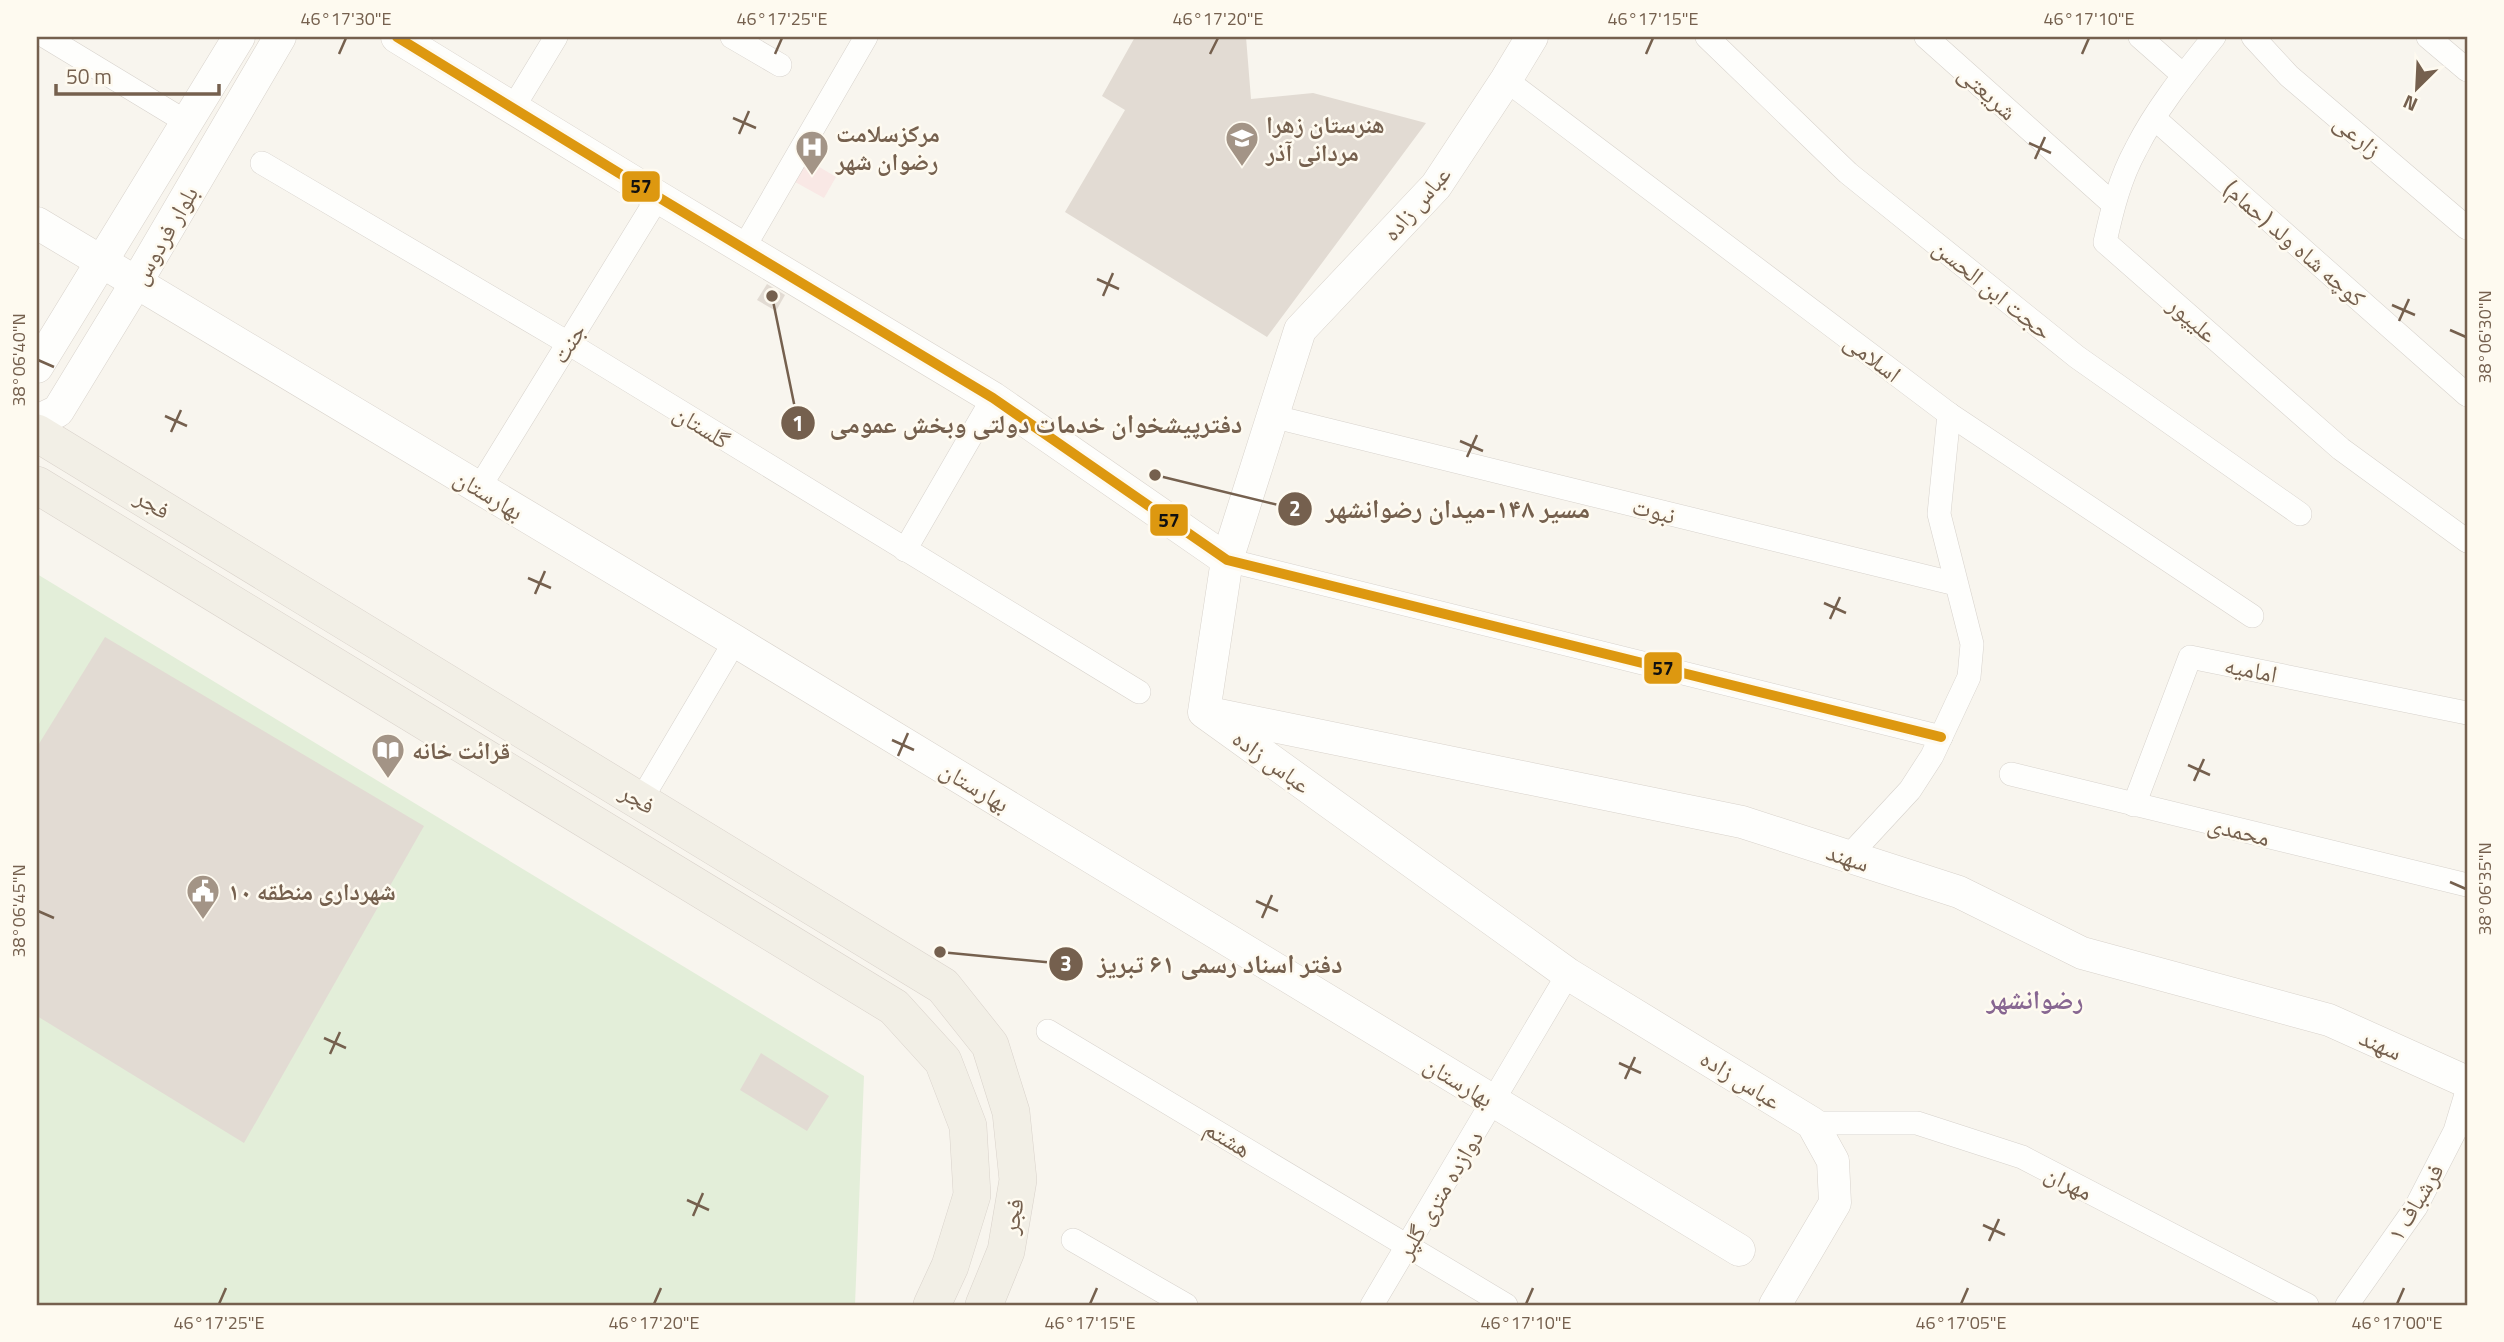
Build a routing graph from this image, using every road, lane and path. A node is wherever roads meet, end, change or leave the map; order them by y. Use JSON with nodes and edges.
{"nodes":[{"id":1,"x":46,"y":37,"type":"edge"},
{"id":2,"x":239,"y":37,"type":"edge"},
{"id":3,"x":280,"y":37,"type":"edge"},
{"id":4,"x":397,"y":37,"type":"edge"},
{"id":5,"x":556,"y":37,"type":"edge"},
{"id":6,"x":732,"y":37,"type":"edge"},
{"id":7,"x":866,"y":37,"type":"edge"},
{"id":8,"x":1532,"y":37,"type":"edge"},
{"id":9,"x":1707,"y":37,"type":"edge"},
{"id":10,"x":1926,"y":37,"type":"edge"},
{"id":11,"x":2140,"y":37,"type":"edge"},
{"id":12,"x":2214,"y":37,"type":"edge"},
{"id":13,"x":2253,"y":37,"type":"edge"},
{"id":14,"x":2428,"y":37,"type":"edge"},
{"id":15,"x":780,"y":65,"type":"dead end"},
{"id":16,"x":2467,"y":70,"type":"edge"},
{"id":17,"x":2183,"y":75,"type":"junction"},
{"id":18,"x":1506,"y":80,"type":"junction"},
{"id":19,"x":513,"y":108,"type":"junction"},
{"id":20,"x":2155,"y":119,"type":"junction"},
{"id":21,"x":188,"y":123,"type":"junction"},
{"id":22,"x":219,"y":140,"type":"junction"},
{"id":23,"x":262,"y":163,"type":"dead end"},
{"id":24,"x":658,"y":197,"type":"junction"},
{"id":25,"x":2113,"y":204,"type":"junction"},
{"id":26,"x":37,"y":223,"type":"edge"},
{"id":27,"x":2467,"y":228,"type":"edge"},
{"id":28,"x":743,"y":248,"type":"junction"},
{"id":29,"x":101,"y":262,"type":"junction"},
{"id":30,"x":136,"y":283,"type":"junction"},
{"id":31,"x":568,"y":344,"type":"junction"},
{"id":32,"x":37,"y":366,"type":"edge"},
{"id":33,"x":2467,"y":395,"type":"edge"},
{"id":34,"x":993,"y":398,"type":"junction"},
{"id":35,"x":1949,"y":414,"type":"junction"},
{"id":36,"x":1271,"y":416,"type":"junction"},
{"id":37,"x":37,"y":421,"type":"edge"},
{"id":38,"x":37,"y":433,"type":"edge"},
{"id":39,"x":37,"y":485,"type":"edge"},
{"id":40,"x":479,"y":488,"type":"junction"},
{"id":41,"x":2300,"y":513,"type":"dead end"},
{"id":42,"x":2467,"y":541,"type":"edge"},
{"id":43,"x":905,"y":550,"type":"junction"},
{"id":44,"x":1227,"y":560,"type":"junction"},
{"id":45,"x":1956,"y":584,"type":"junction"},
{"id":46,"x":2252,"y":617,"type":"dead end"},
{"id":47,"x":735,"y":641,"type":"junction"},
{"id":48,"x":1139,"y":692,"type":"dead end"},
{"id":49,"x":1204,"y":712,"type":"junction"},
{"id":50,"x":2467,"y":713,"type":"edge"},
{"id":51,"x":1941,"y":737,"type":"junction"},
{"id":52,"x":2011,"y":774,"type":"dead end"},
{"id":53,"x":641,"y":800,"type":"junction"},
{"id":54,"x":2134,"y":805,"type":"junction"},
{"id":55,"x":618,"y":839,"type":"junction"},
{"id":56,"x":1848,"y":857,"type":"junction"},
{"id":57,"x":2467,"y":885,"type":"edge"},
{"id":58,"x":1568,"y":974,"type":"junction"},
{"id":59,"x":1048,"y":1031,"type":"dead end"},
{"id":60,"x":2467,"y":1082,"type":"edge"},
{"id":61,"x":2467,"y":1091,"type":"edge"},
{"id":62,"x":1493,"y":1102,"type":"junction"},
{"id":63,"x":1812,"y":1123,"type":"junction"},
{"id":64,"x":1073,"y":1240,"type":"dead end"},
{"id":65,"x":1408,"y":1246,"type":"junction"},
{"id":66,"x":1739,"y":1250,"type":"dead end"},
{"id":67,"x":932,"y":1305,"type":"edge"},
{"id":68,"x":984,"y":1305,"type":"edge"},
{"id":69,"x":1186,"y":1305,"type":"edge"},
{"id":70,"x":1372,"y":1305,"type":"edge"},
{"id":71,"x":1506,"y":1305,"type":"edge"},
{"id":72,"x":1775,"y":1305,"type":"edge"},
{"id":73,"x":2307,"y":1305,"type":"edge"},
{"id":74,"x":2347,"y":1305,"type":"edge"}],
"edges":[{"from":1,"to":21,"type":"street"},
{"from":2,"to":21,"type":"street","name":"بلوار فردوس"},
{"from":3,"to":22,"type":"street","name":"بلوار فردوس"},
{"from":4,"to":19,"type":"street"},
{"from":5,"to":19,"type":"street"},
{"from":6,"to":15,"type":"street"},
{"from":7,"to":28,"type":"street"},
{"from":8,"to":18,"type":"street","name":"عباس زاده"},
{"from":9,"to":41,"type":"street","name":"حجت ابن الحسن"},
{"from":10,"to":25,"type":"street","name":"شریعتی"},
{"from":11,"to":17,"type":"street"},
{"from":12,"to":17,"type":"street","name":"علیپور"},
{"from":13,"to":27,"type":"street","name":"زارعی"},
{"from":14,"to":16,"type":"street"},
{"from":17,"to":20,"type":"street","name":"علیپور"},
{"from":18,"to":35,"type":"street","name":"اسلامی"},
{"from":18,"to":36,"type":"street","name":"عباس زاده"},
{"from":19,"to":24,"type":"street"},
{"from":20,"to":25,"type":"street","name":"علیپور"},
{"from":20,"to":33,"type":"street","name":"کوچه شاه ولد (حمام)"},
{"from":21,"to":22,"type":"street"},
{"from":21,"to":29,"type":"street","name":"بلوار فردوس"},
{"from":22,"to":30,"type":"street","name":"بلوار فردوس"},
{"from":23,"to":31,"type":"street","name":"گلستان"},
{"from":24,"to":28,"type":"street"},
{"from":24,"to":31,"type":"street","name":"جنت"},
{"from":25,"to":42,"type":"street","name":"علیپور"},
{"from":26,"to":29,"type":"street"},
{"from":28,"to":34,"type":"street"},
{"from":29,"to":30,"type":"street","name":"بهارستان"},
{"from":29,"to":32,"type":"street","name":"بلوار فردوس"},
{"from":30,"to":37,"type":"street","name":"بلوار فردوس"},
{"from":30,"to":40,"type":"street","name":"بهارستان"},
{"from":31,"to":40,"type":"street","name":"جنت"},
{"from":31,"to":43,"type":"street","name":"گلستان"},
{"from":34,"to":43,"type":"street"},
{"from":34,"to":44,"type":"street"},
{"from":35,"to":45,"type":"street"},
{"from":35,"to":46,"type":"street","name":"اسلامی"},
{"from":36,"to":44,"type":"street","name":"عباس زاده"},
{"from":36,"to":45,"type":"street","name":"نبوت"},
{"from":38,"to":53,"type":"main road","name":"فجر"},
{"from":39,"to":55,"type":"main road","name":"فجر"},
{"from":40,"to":47,"type":"street","name":"بهارستان"},
{"from":43,"to":48,"type":"street","name":"گلستان"},
{"from":44,"to":49,"type":"street","name":"عباس زاده"},
{"from":44,"to":51,"type":"street"},
{"from":45,"to":51,"type":"street"},
{"from":47,"to":53,"type":"street"},
{"from":47,"to":62,"type":"street","name":"بهارستان"},
{"from":49,"to":56,"type":"street","name":"سهند"},
{"from":49,"to":58,"type":"street","name":"عباس زاده"},
{"from":50,"to":54,"type":"street","name":"امامیه"},
{"from":51,"to":56,"type":"street"},
{"from":52,"to":54,"type":"street","name":"محمدی"},
{"from":53,"to":55,"type":"main road"},
{"from":53,"to":68,"type":"main road","name":"فجر"},
{"from":54,"to":57,"type":"street","name":"محمدی"},
{"from":55,"to":67,"type":"main road","name":"فجر"},
{"from":56,"to":60,"type":"street","name":"سهند"},
{"from":58,"to":62,"type":"street","name":"دوازده متری گلپر"},
{"from":58,"to":63,"type":"street","name":"عباس زاده"},
{"from":59,"to":65,"type":"street","name":"هشتم"},
{"from":61,"to":74,"type":"street","name":"فرشباف ۱"},
{"from":62,"to":65,"type":"street","name":"دوازده متری گلپر"},
{"from":62,"to":66,"type":"street","name":"بهارستان"},
{"from":63,"to":72,"type":"street","name":"عباس زاده"},
{"from":63,"to":73,"type":"street","name":"مهران"},
{"from":64,"to":69,"type":"street"},
{"from":65,"to":70,"type":"street","name":"دوازده متری گلپر"},
{"from":65,"to":71,"type":"street","name":"هشتم"}]}
